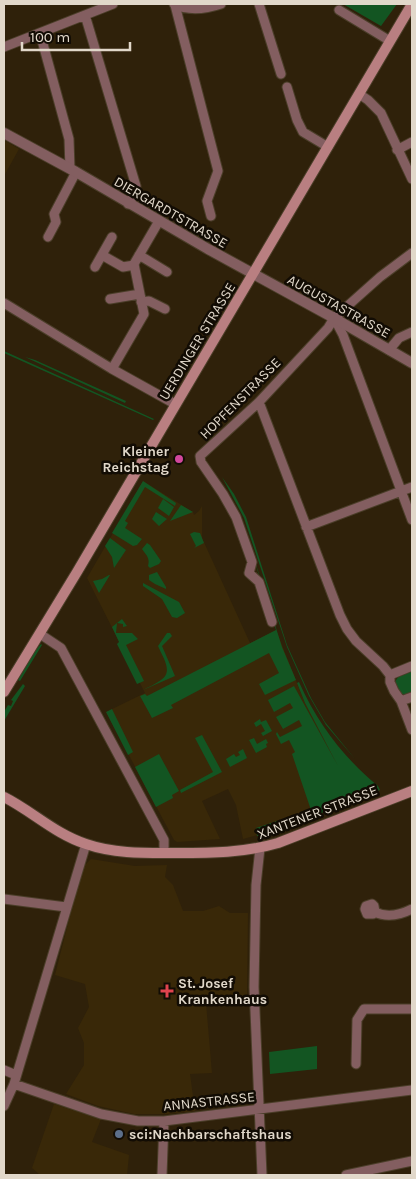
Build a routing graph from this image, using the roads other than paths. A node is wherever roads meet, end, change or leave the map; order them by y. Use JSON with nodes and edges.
{"nodes":[{"id":1,"x":113,"y":4,"type":"edge"},
{"id":2,"x":174,"y":4,"type":"edge"},
{"id":3,"x":221,"y":4,"type":"edge"},
{"id":4,"x":259,"y":4,"type":"edge"},
{"id":5,"x":412,"y":4,"type":"edge"},
{"id":6,"x":340,"y":10,"type":"dead end"},
{"id":7,"x":85,"y":15,"type":"junction"},
{"id":8,"x":40,"y":32,"type":"junction"},
{"id":9,"x":390,"y":40,"type":"junction"},
{"id":10,"x":4,"y":47,"type":"edge"},
{"id":11,"x":281,"y":74,"type":"dead end"},
{"id":12,"x":287,"y":88,"type":"dead end"},
{"id":13,"x":359,"y":94,"type":"junction"},
{"id":14,"x":4,"y":132,"type":"edge"},
{"id":15,"x":412,"y":142,"type":"edge"},
{"id":16,"x":328,"y":147,"type":"junction"},
{"id":17,"x":397,"y":150,"type":"junction"},
{"id":18,"x":73,"y":171,"type":"junction"},
{"id":19,"x":412,"y":179,"type":"edge"},
{"id":20,"x":128,"y":204,"type":"junction"},
{"id":21,"x":211,"y":216,"type":"dead end"},
{"id":22,"x":159,"y":221,"type":"junction"},
{"id":23,"x":48,"y":237,"type":"dead end"},
{"id":24,"x":112,"y":237,"type":"dead end"},
{"id":25,"x":412,"y":253,"type":"edge"},
{"id":26,"x":102,"y":255,"type":"junction"},
{"id":27,"x":139,"y":255,"type":"junction"},
{"id":28,"x":134,"y":265,"type":"junction"},
{"id":29,"x":96,"y":266,"type":"dead end"},
{"id":30,"x":167,"y":272,"type":"dead end"},
{"id":31,"x":253,"y":274,"type":"junction"},
{"id":32,"x":141,"y":298,"type":"junction"},
{"id":33,"x":110,"y":299,"type":"dead end"},
{"id":34,"x":4,"y":303,"type":"edge"},
{"id":35,"x":165,"y":309,"type":"dead end"},
{"id":36,"x":334,"y":318,"type":"junction"},
{"id":37,"x":412,"y":332,"type":"edge"},
{"id":38,"x":389,"y":350,"type":"junction"},
{"id":39,"x":412,"y":363,"type":"edge"},
{"id":40,"x":112,"y":369,"type":"junction"},
{"id":41,"x":259,"y":402,"type":"junction"},
{"id":42,"x":175,"y":404,"type":"junction"},
{"id":43,"x":412,"y":487,"type":"edge"},
{"id":44,"x":401,"y":491,"type":"junction"},
{"id":45,"x":412,"y":520,"type":"edge"},
{"id":46,"x":306,"y":527,"type":"junction"},
{"id":47,"x":272,"y":622,"type":"dead end"},
{"id":48,"x":40,"y":634,"type":"junction"},
{"id":49,"x":412,"y":666,"type":"edge"},
{"id":50,"x":390,"y":675,"type":"junction"},
{"id":51,"x":4,"y":692,"type":"edge"},
{"id":52,"x":412,"y":696,"type":"edge"},
{"id":53,"x":401,"y":701,"type":"junction"},
{"id":54,"x":412,"y":730,"type":"edge"},
{"id":55,"x":412,"y":791,"type":"edge"},
{"id":56,"x":4,"y":797,"type":"edge"},
{"id":57,"x":86,"y":844,"type":"junction"},
{"id":58,"x":260,"y":848,"type":"junction"},
{"id":59,"x":164,"y":853,"type":"junction"},
{"id":60,"x":4,"y":899,"type":"edge"},
{"id":61,"x":66,"y":907,"type":"junction"},
{"id":62,"x":412,"y":909,"type":"edge"},
{"id":63,"x":375,"y":912,"type":"dead end"},
{"id":64,"x":412,"y":1009,"type":"edge"},
{"id":65,"x":356,"y":1064,"type":"dead end"},
{"id":66,"x":4,"y":1070,"type":"edge"},
{"id":67,"x":15,"y":1079,"type":"junction"},
{"id":68,"x":412,"y":1090,"type":"edge"},
{"id":69,"x":4,"y":1106,"type":"edge"},
{"id":70,"x":258,"y":1109,"type":"junction"},
{"id":71,"x":164,"y":1121,"type":"junction"},
{"id":72,"x":412,"y":1161,"type":"edge"},
{"id":73,"x":162,"y":1175,"type":"edge"},
{"id":74,"x":262,"y":1175,"type":"edge"},
{"id":75,"x":346,"y":1175,"type":"edge"}],
"edges":[{"from":1,"to":7,"type":"street"},
{"from":2,"to":3,"type":"street"},
{"from":2,"to":21,"type":"street"},
{"from":4,"to":11,"type":"street"},
{"from":5,"to":9,"type":"main road","name":"UERDINGER STRASSE"},
{"from":6,"to":9,"type":"street"},
{"from":7,"to":8,"type":"street"},
{"from":7,"to":20,"type":"street"},
{"from":8,"to":10,"type":"street"},
{"from":8,"to":18,"type":"street"},
{"from":9,"to":13,"type":"main road","name":"UERDINGER STRASSE"},
{"from":12,"to":16,"type":"street"},
{"from":13,"to":16,"type":"main road","name":"UERDINGER STRASSE"},
{"from":13,"to":17,"type":"street"},
{"from":14,"to":18,"type":"street","name":"DIERGARDTSTRASSE"},
{"from":15,"to":17,"type":"street"},
{"from":16,"to":31,"type":"main road","name":"UERDINGER STRASSE"},
{"from":17,"to":19,"type":"street"},
{"from":18,"to":20,"type":"street","name":"DIERGARDTSTRASSE"},
{"from":18,"to":23,"type":"street"},
{"from":20,"to":22,"type":"street","name":"DIERGARDTSTRASSE"},
{"from":22,"to":27,"type":"street"},
{"from":22,"to":31,"type":"street","name":"DIERGARDTSTRASSE"},
{"from":24,"to":26,"type":"street"},
{"from":25,"to":36,"type":"street","name":"HOPFENSTRASSE"},
{"from":26,"to":28,"type":"street"},
{"from":26,"to":29,"type":"street"},
{"from":27,"to":28,"type":"street"},
{"from":27,"to":30,"type":"street"},
{"from":28,"to":32,"type":"street"},
{"from":31,"to":36,"type":"street","name":"AUGUSTASTRASSE"},
{"from":31,"to":42,"type":"main road","name":"UERDINGER STRASSE"},
{"from":32,"to":33,"type":"street"},
{"from":32,"to":35,"type":"street"},
{"from":32,"to":40,"type":"street"},
{"from":34,"to":40,"type":"street"},
{"from":36,"to":38,"type":"street","name":"AUGUSTASTRASSE"},
{"from":36,"to":41,"type":"street","name":"HOPFENSTRASSE"},
{"from":36,"to":44,"type":"street"},
{"from":37,"to":38,"type":"street"},
{"from":38,"to":39,"type":"street","name":"AUGUSTASTRASSE"},
{"from":40,"to":42,"type":"street"},
{"from":41,"to":46,"type":"street"},
{"from":41,"to":47,"type":"street","name":"HOPFENSTRASSE"},
{"from":42,"to":48,"type":"main road","name":"UERDINGER STRASSE"},
{"from":43,"to":44,"type":"street"},
{"from":44,"to":45,"type":"street"},
{"from":44,"to":46,"type":"street"},
{"from":46,"to":50,"type":"street"},
{"from":48,"to":51,"type":"main road","name":"UERDINGER STRASSE"},
{"from":48,"to":59,"type":"street"},
{"from":49,"to":50,"type":"street"},
{"from":50,"to":53,"type":"street"},
{"from":52,"to":53,"type":"street"},
{"from":53,"to":54,"type":"street"},
{"from":55,"to":58,"type":"main road","name":"XANTENER STRASSE"},
{"from":56,"to":57,"type":"main road","name":"XANTENER STRASSE"},
{"from":57,"to":59,"type":"main road","name":"XANTENER STRASSE"},
{"from":57,"to":61,"type":"street"},
{"from":58,"to":59,"type":"main road","name":"XANTENER STRASSE"},
{"from":58,"to":70,"type":"street"},
{"from":60,"to":61,"type":"street"},
{"from":61,"to":67,"type":"street"},
{"from":62,"to":63,"type":"street"},
{"from":64,"to":65,"type":"street"},
{"from":66,"to":67,"type":"street","name":"ANNASTRASSE"},
{"from":67,"to":69,"type":"street"},
{"from":67,"to":71,"type":"street","name":"ANNASTRASSE"},
{"from":68,"to":70,"type":"street","name":"ANNASTRASSE"},
{"from":70,"to":71,"type":"street","name":"ANNASTRASSE"},
{"from":70,"to":74,"type":"street"},
{"from":71,"to":73,"type":"street"},
{"from":72,"to":75,"type":"street"}]}
